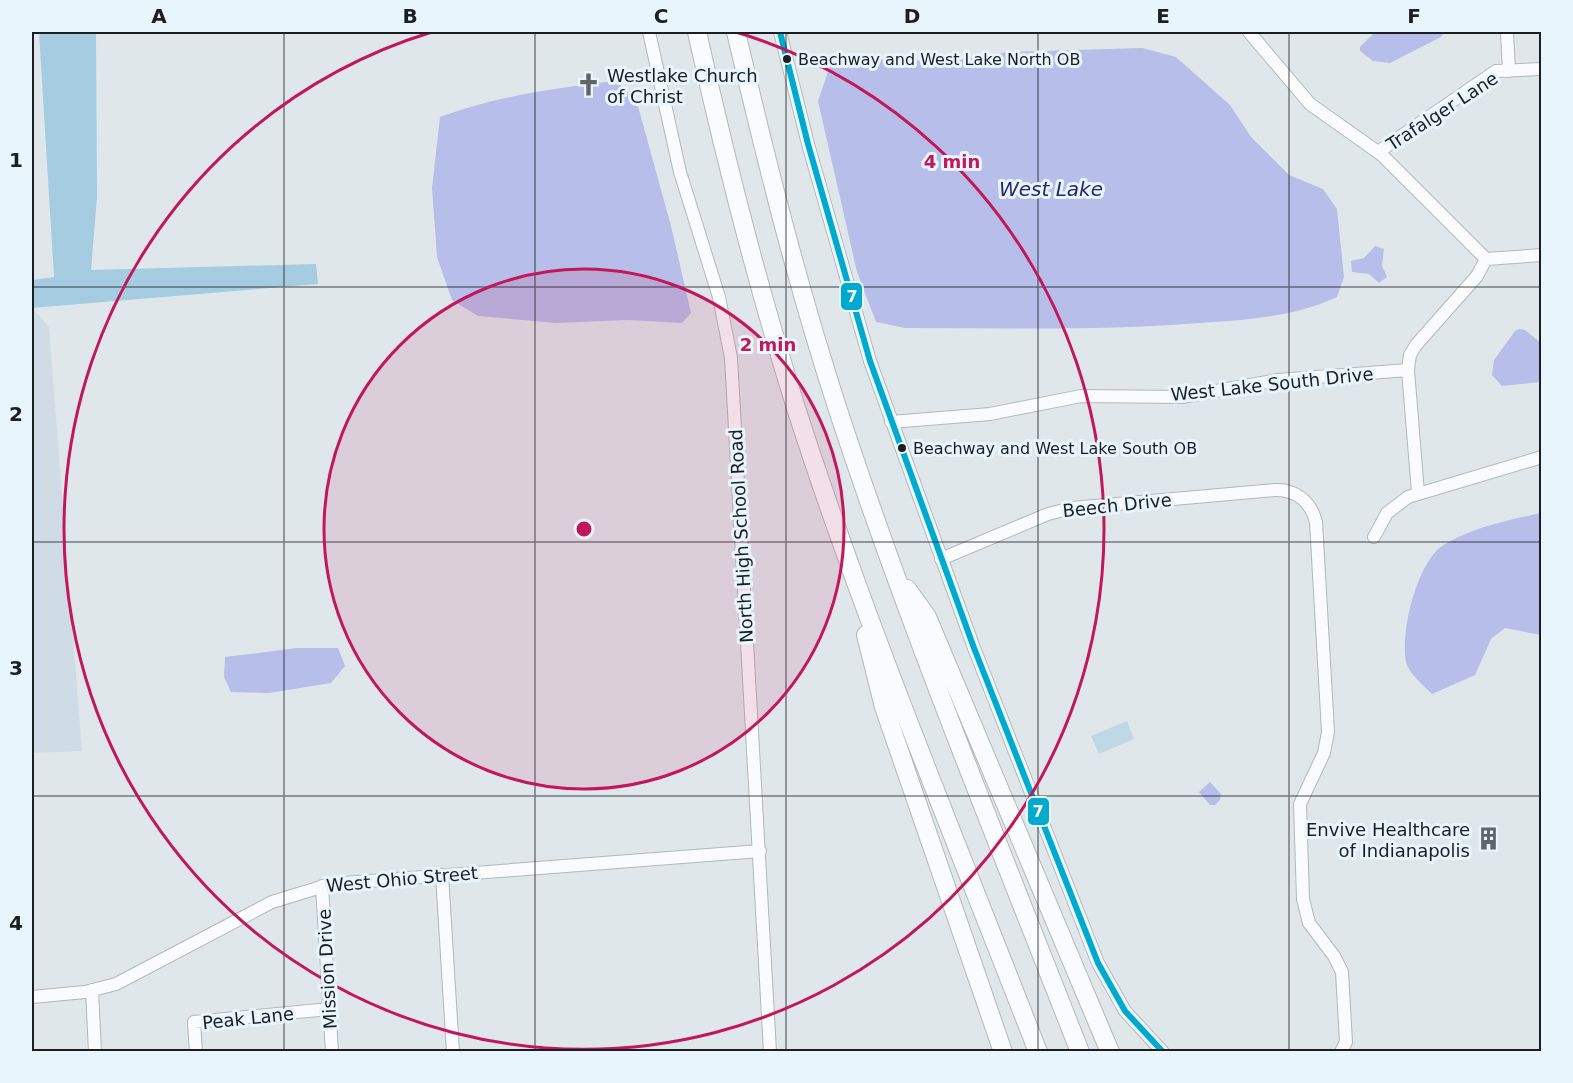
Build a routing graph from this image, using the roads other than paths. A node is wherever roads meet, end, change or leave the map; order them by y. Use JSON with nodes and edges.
{"nodes":[{"id":1,"x":649,"y":32,"type":"edge"},
{"id":2,"x":697,"y":32,"type":"edge"},
{"id":3,"x":736,"y":32,"type":"edge"},
{"id":4,"x":780,"y":32,"type":"edge"},
{"id":5,"x":1249,"y":32,"type":"edge"},
{"id":6,"x":1507,"y":32,"type":"edge"},
{"id":7,"x":1542,"y":69,"type":"edge"},
{"id":8,"x":1509,"y":71,"type":"junction"},
{"id":9,"x":1378,"y":152,"type":"junction"},
{"id":10,"x":1542,"y":255,"type":"edge"},
{"id":11,"x":1486,"y":259,"type":"junction"},
{"id":12,"x":1408,"y":369,"type":"junction"},
{"id":13,"x":891,"y":422,"type":"junction"},
{"id":14,"x":1542,"y":457,"type":"edge"},
{"id":15,"x":1418,"y":494,"type":"junction"},
{"id":16,"x":1374,"y":537,"type":"dead end"},
{"id":17,"x":843,"y":546,"type":"junction"},
{"id":18,"x":941,"y":559,"type":"junction"},
{"id":19,"x":892,"y":568,"type":"junction"},
{"id":20,"x":760,"y":851,"type":"junction"},
{"id":21,"x":442,"y":875,"type":"junction"},
{"id":22,"x":322,"y":886,"type":"junction"},
{"id":23,"x":92,"y":990,"type":"junction"},
{"id":24,"x":32,"y":997,"type":"edge"},
{"id":25,"x":329,"y":1009,"type":"junction"},
{"id":26,"x":95,"y":1052,"type":"edge"},
{"id":27,"x":196,"y":1052,"type":"edge"},
{"id":28,"x":332,"y":1052,"type":"edge"},
{"id":29,"x":453,"y":1052,"type":"edge"},
{"id":30,"x":770,"y":1052,"type":"edge"},
{"id":31,"x":1003,"y":1052,"type":"edge"},
{"id":32,"x":1038,"y":1052,"type":"edge"},
{"id":33,"x":1080,"y":1052,"type":"edge"},
{"id":34,"x":1110,"y":1052,"type":"edge"},
{"id":35,"x":1163,"y":1052,"type":"edge"},
{"id":36,"x":1341,"y":1052,"type":"edge"}],
"edges":[{"from":1,"to":20,"type":"street","name":"North High School Road"},
{"from":2,"to":17,"type":"highway"},
{"from":3,"to":19,"type":"highway"},
{"from":4,"to":13,"type":"street"},
{"from":5,"to":9,"type":"street"},
{"from":6,"to":8,"type":"street"},
{"from":7,"to":8,"type":"street","name":"Trafalger Lane"},
{"from":8,"to":9,"type":"street","name":"Trafalger Lane"},
{"from":9,"to":11,"type":"street"},
{"from":10,"to":11,"type":"street"},
{"from":11,"to":12,"type":"street"},
{"from":12,"to":13,"type":"street","name":"West Lake South Drive"},
{"from":12,"to":15,"type":"street"},
{"from":13,"to":18,"type":"street"},
{"from":14,"to":15,"type":"street"},
{"from":15,"to":16,"type":"street"},
{"from":17,"to":31,"type":"highway"},
{"from":17,"to":32,"type":"highway"},
{"from":18,"to":35,"type":"street"},
{"from":18,"to":36,"type":"street","name":"Beech Drive"},
{"from":19,"to":33,"type":"highway"},
{"from":19,"to":34,"type":"highway"},
{"from":20,"to":21,"type":"street","name":"West Ohio Street"},
{"from":20,"to":30,"type":"street","name":"North High School Road"},
{"from":21,"to":22,"type":"street","name":"West Ohio Street"},
{"from":21,"to":29,"type":"street"},
{"from":22,"to":23,"type":"street","name":"West Ohio Street"},
{"from":22,"to":25,"type":"street","name":"Mission Drive"},
{"from":23,"to":24,"type":"street","name":"West Ohio Street"},
{"from":23,"to":26,"type":"street"},
{"from":25,"to":27,"type":"street","name":"Peak Lane"},
{"from":25,"to":28,"type":"street","name":"Mission Drive"}]}
